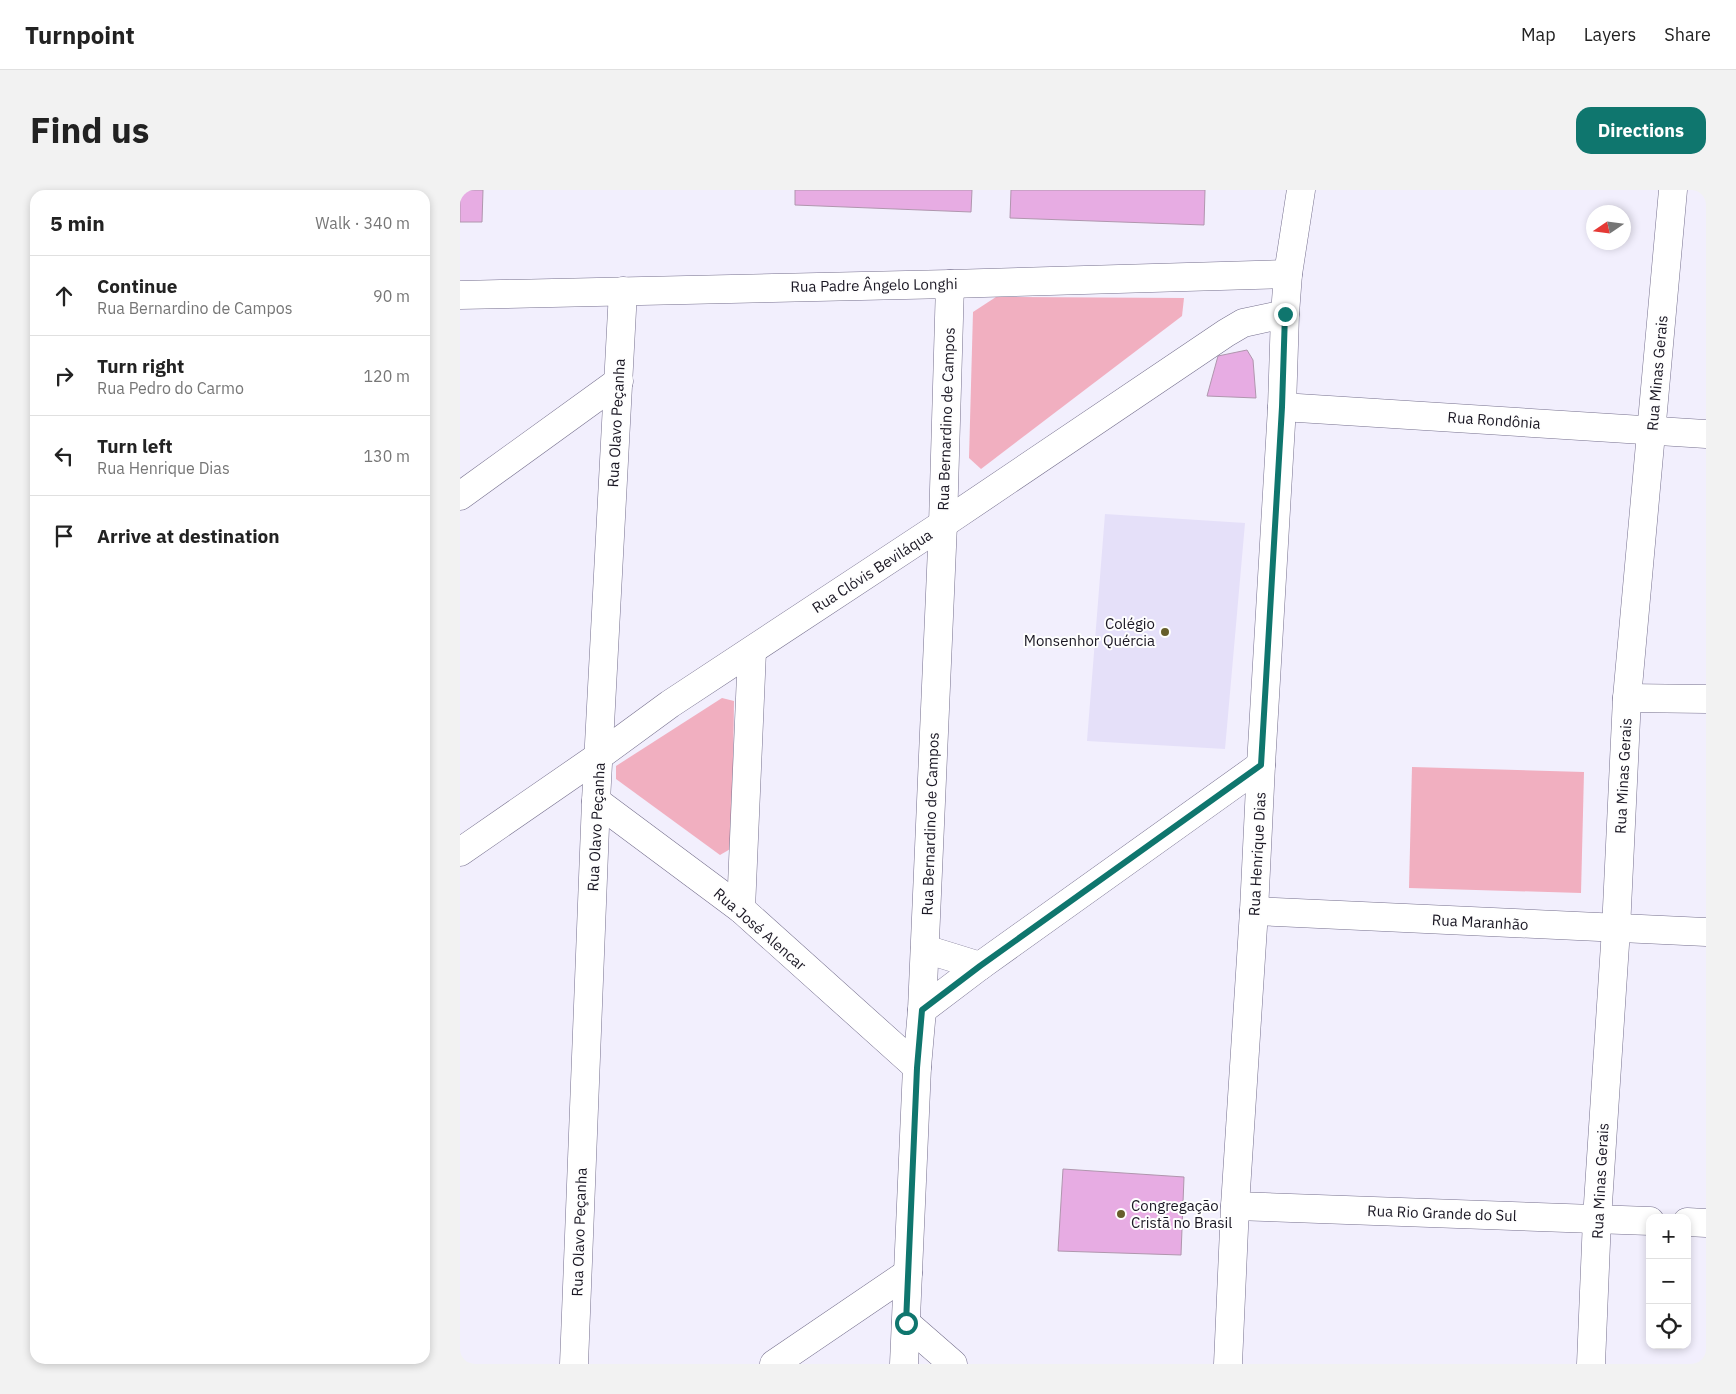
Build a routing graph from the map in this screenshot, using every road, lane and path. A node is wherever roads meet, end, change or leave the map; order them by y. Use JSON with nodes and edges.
{"nodes":[{"id":1,"x":1301,"y":190,"type":"edge"},
{"id":2,"x":1673,"y":190,"type":"edge"},
{"id":3,"x":1288,"y":274,"type":"junction"},
{"id":4,"x":950,"y":284,"type":"junction"},
{"id":5,"x":623,"y":291,"type":"junction"},
{"id":6,"x":460,"y":295,"type":"edge"},
{"id":7,"x":1285,"y":314,"type":"junction"},
{"id":8,"x":619,"y":381,"type":"junction"},
{"id":9,"x":1282,"y":407,"type":"junction"},
{"id":10,"x":1652,"y":430,"type":"junction"},
{"id":11,"x":1706,"y":434,"type":"edge"},
{"id":12,"x":460,"y":496,"type":"edge"},
{"id":13,"x":943,"y":524,"type":"junction"},
{"id":14,"x":752,"y":651,"type":"junction"},
{"id":15,"x":1627,"y":698,"type":"junction"},
{"id":16,"x":1706,"y":699,"type":"edge"},
{"id":17,"x":599,"y":756,"type":"junction"},
{"id":18,"x":1261,"y":765,"type":"junction"},
{"id":19,"x":596,"y":801,"type":"junction"},
{"id":20,"x":460,"y":852,"type":"edge"},
{"id":21,"x":741,"y":909,"type":"junction"},
{"id":22,"x":1254,"y":911,"type":"junction"},
{"id":23,"x":1616,"y":929,"type":"junction"},
{"id":24,"x":1706,"y":932,"type":"edge"},
{"id":25,"x":925,"y":948,"type":"junction"},
{"id":26,"x":980,"y":966,"type":"junction"},
{"id":27,"x":922,"y":1010,"type":"junction"},
{"id":28,"x":917,"y":1068,"type":"junction"},
{"id":29,"x":1235,"y":1206,"type":"junction"},
{"id":30,"x":1597,"y":1219,"type":"junction"},
{"id":31,"x":1646,"y":1221,"type":"edge"},
{"id":32,"x":1691,"y":1222,"type":"edge"},
{"id":33,"x":1706,"y":1223,"type":"edge"},
{"id":34,"x":908,"y":1273,"type":"junction"},
{"id":35,"x":906,"y":1323,"type":"junction"},
{"id":36,"x":574,"y":1364,"type":"edge"},
{"id":37,"x":774,"y":1364,"type":"edge"},
{"id":38,"x":904,"y":1364,"type":"edge"},
{"id":39,"x":953,"y":1364,"type":"edge"},
{"id":40,"x":1228,"y":1364,"type":"edge"},
{"id":41,"x":1591,"y":1364,"type":"edge"}],
"edges":[{"from":1,"to":3,"type":"street"},
{"from":2,"to":10,"type":"street","name":"Rua Minas Gerais"},
{"from":3,"to":4,"type":"street","name":"Rua Padre Ângelo Longhi"},
{"from":3,"to":7,"type":"street"},
{"from":4,"to":5,"type":"street","name":"Rua Padre Ângelo Longhi"},
{"from":4,"to":13,"type":"street","name":"Rua Bernardino de Campos"},
{"from":5,"to":6,"type":"street","name":"Rua Padre Ângelo Longhi"},
{"from":5,"to":8,"type":"street","name":"Rua Olavo Peçanha"},
{"from":7,"to":9,"type":"street","name":"Rua Henrique Dias"},
{"from":7,"to":13,"type":"street","name":"Rua Clóvis Beviláqua"},
{"from":8,"to":12,"type":"street"},
{"from":8,"to":17,"type":"street","name":"Rua Olavo Peçanha"},
{"from":9,"to":10,"type":"street","name":"Rua Rondônia"},
{"from":9,"to":18,"type":"street","name":"Rua Henrique Dias"},
{"from":10,"to":11,"type":"street","name":"Rua Rondônia"},
{"from":10,"to":15,"type":"street","name":"Rua Minas Gerais"},
{"from":13,"to":14,"type":"street","name":"Rua Clóvis Beviláqua"},
{"from":13,"to":25,"type":"street","name":"Rua Bernardino de Campos"},
{"from":14,"to":17,"type":"street","name":"Rua Clóvis Beviláqua"},
{"from":14,"to":21,"type":"street"},
{"from":15,"to":16,"type":"street"},
{"from":15,"to":23,"type":"street","name":"Rua Minas Gerais"},
{"from":17,"to":19,"type":"street","name":"Rua Olavo Peçanha"},
{"from":17,"to":20,"type":"street","name":"Rua Clóvis Beviláqua"},
{"from":18,"to":22,"type":"street","name":"Rua Henrique Dias"},
{"from":18,"to":26,"type":"street"},
{"from":19,"to":21,"type":"street","name":"Rua José Alencar"},
{"from":19,"to":36,"type":"street","name":"Rua Olavo Peçanha"},
{"from":21,"to":28,"type":"street","name":"Rua José Alencar"},
{"from":22,"to":23,"type":"street","name":"Rua Maranhão"},
{"from":22,"to":29,"type":"street","name":"Rua Henrique Dias"},
{"from":23,"to":24,"type":"street","name":"Rua Maranhão"},
{"from":23,"to":30,"type":"street","name":"Rua Minas Gerais"},
{"from":25,"to":26,"type":"street"},
{"from":25,"to":27,"type":"street","name":"Rua Bernardino de Campos"},
{"from":26,"to":27,"type":"street"},
{"from":27,"to":28,"type":"street","name":"Rua Bernardino de Campos"},
{"from":28,"to":34,"type":"street","name":"Rua Bernardino de Campos"},
{"from":29,"to":30,"type":"street","name":"Rua Rio Grande do Sul"},
{"from":29,"to":40,"type":"street","name":"Rua Henrique Dias"},
{"from":30,"to":31,"type":"street","name":"Rua Rio Grande do Sul"},
{"from":30,"to":41,"type":"street","name":"Rua Minas Gerais"},
{"from":32,"to":33,"type":"street"},
{"from":34,"to":35,"type":"street","name":"Rua Bernardino de Campos"},
{"from":34,"to":37,"type":"street"},
{"from":35,"to":38,"type":"street","name":"Rua Bernardino de Campos"},
{"from":35,"to":39,"type":"street"}]}
